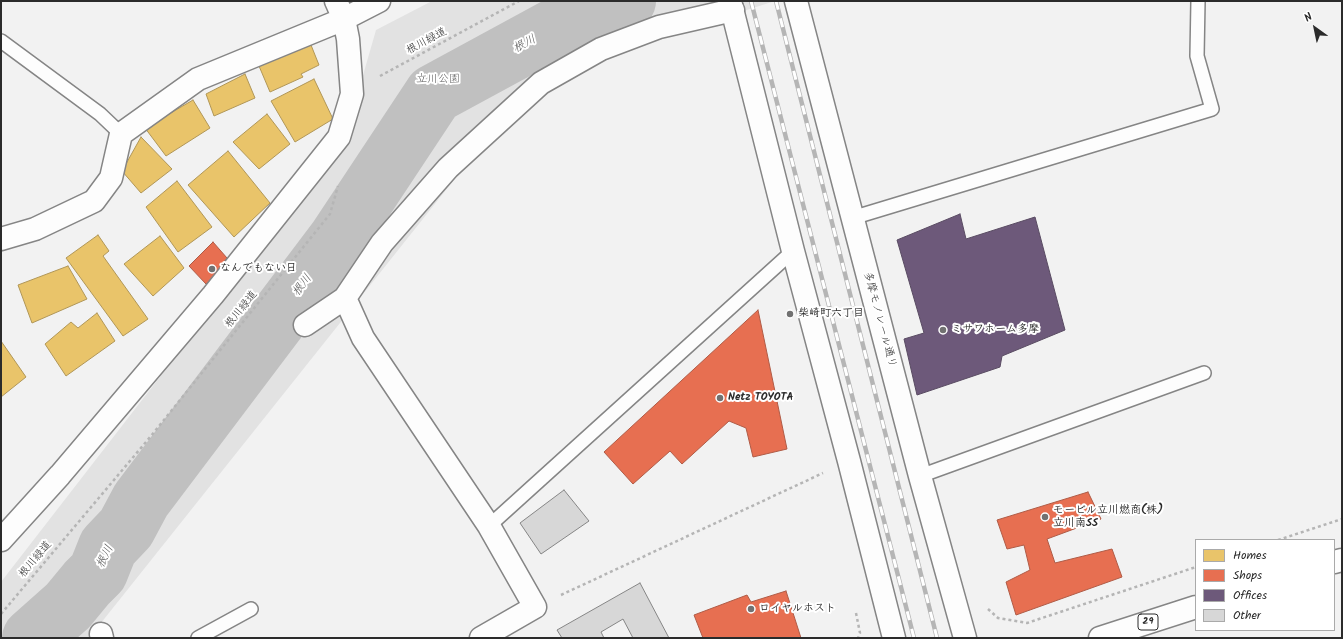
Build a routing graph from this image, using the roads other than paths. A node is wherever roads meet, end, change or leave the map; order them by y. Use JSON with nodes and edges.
{"nodes":[{"id":1,"x":379,"y":1,"type":"edge"},
{"id":2,"x":1198,"y":1,"type":"edge"},
{"id":3,"x":800,"y":2,"type":"edge"},
{"id":4,"x":732,"y":6,"type":"edge"},
{"id":5,"x":340,"y":10,"type":"edge"},
{"id":6,"x":1,"y":41,"type":"edge"},
{"id":7,"x":121,"y":134,"type":"junction"},
{"id":8,"x":852,"y":218,"type":"junction"},
{"id":9,"x":1,"y":239,"type":"edge"},
{"id":10,"x":793,"y":251,"type":"junction"},
{"id":11,"x":345,"y":298,"type":"junction"},
{"id":12,"x":305,"y":325,"type":"dead end"},
{"id":13,"x":1204,"y":374,"type":"dead end"},
{"id":14,"x":920,"y":476,"type":"junction"},
{"id":15,"x":489,"y":526,"type":"junction"},
{"id":16,"x":1,"y":540,"type":"edge"},
{"id":17,"x":1195,"y":607,"type":"edge"},
{"id":18,"x":252,"y":609,"type":"dead end"},
{"id":19,"x":198,"y":638,"type":"edge"},
{"id":20,"x":480,"y":638,"type":"edge"},
{"id":21,"x":894,"y":638,"type":"edge"},
{"id":22,"x":965,"y":638,"type":"edge"},
{"id":23,"x":1100,"y":638,"type":"edge"}],
"edges":[{"from":1,"to":5,"type":"street"},
{"from":2,"to":8,"type":"lane"},
{"from":3,"to":8,"type":"street","name":"多摩モノレール通り"},
{"from":4,"to":10,"type":"street"},
{"from":4,"to":11,"type":"street"},
{"from":5,"to":7,"type":"street"},
{"from":5,"to":16,"type":"street"},
{"from":6,"to":7,"type":"lane"},
{"from":7,"to":9,"type":"street"},
{"from":8,"to":14,"type":"street","name":"多摩モノレール通り"},
{"from":10,"to":15,"type":"lane"},
{"from":10,"to":21,"type":"street"},
{"from":11,"to":12,"type":"street"},
{"from":11,"to":15,"type":"street"},
{"from":13,"to":14,"type":"lane"},
{"from":14,"to":22,"type":"street","name":"多摩モノレール通り"},
{"from":15,"to":20,"type":"street"},
{"from":17,"to":23,"type":"street","number":"29"},
{"from":18,"to":19,"type":"lane"}]}
